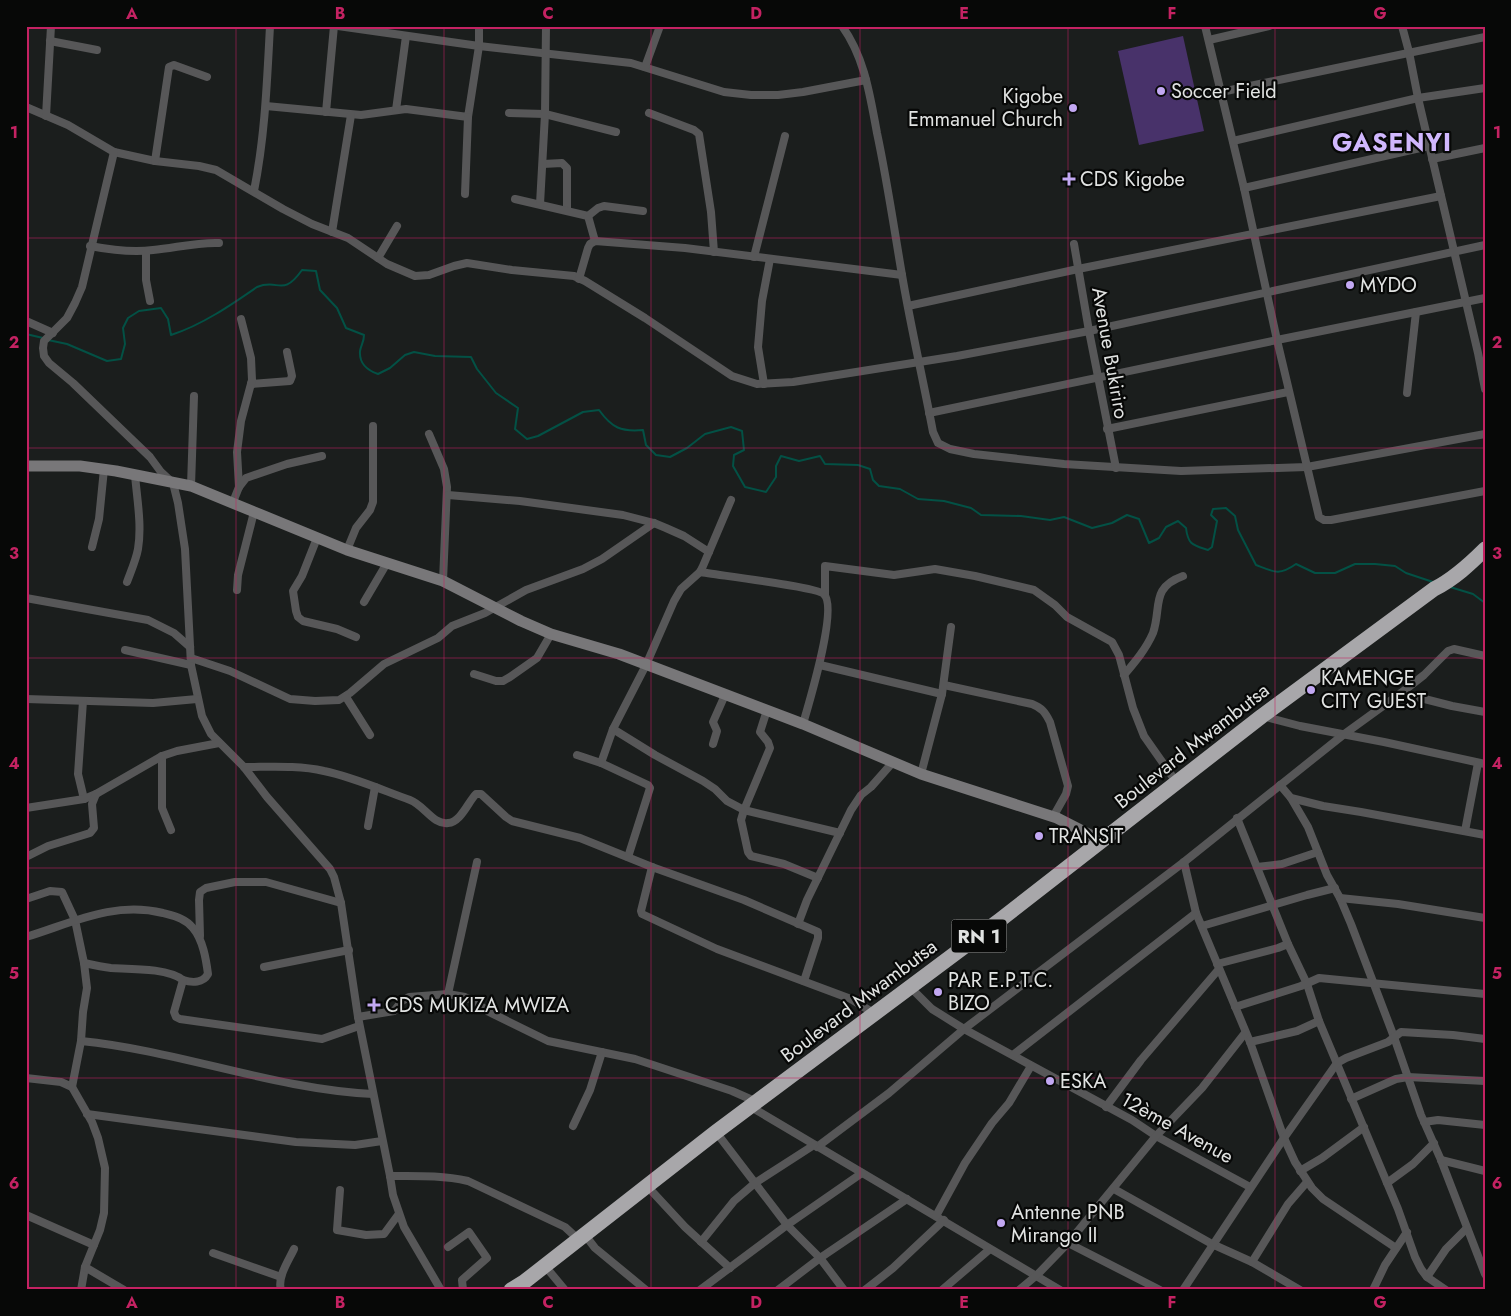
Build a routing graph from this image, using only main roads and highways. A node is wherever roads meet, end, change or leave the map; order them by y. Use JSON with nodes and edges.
{"nodes":[{"id":1,"x":1485,"y":548,"type":"edge"},
{"id":2,"x":518,"y":1287,"type":"edge"}],
"edges":[{"from":1,"to":2,"type":"highway","name":"Boulevard Mwambutsa","number":"RN 1"}]}
